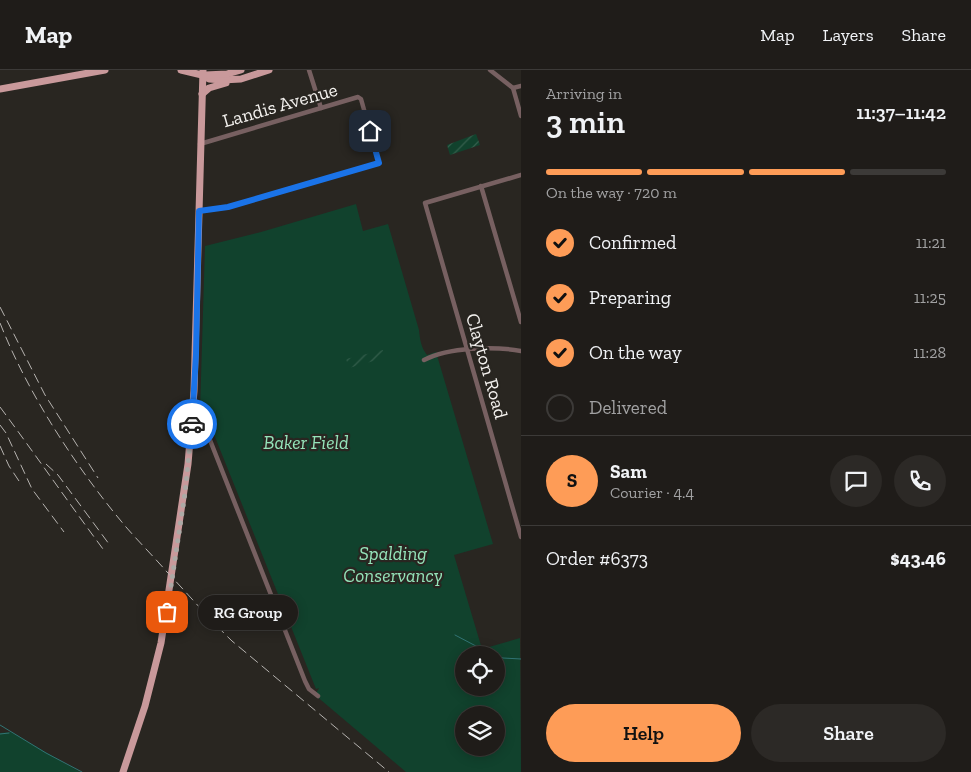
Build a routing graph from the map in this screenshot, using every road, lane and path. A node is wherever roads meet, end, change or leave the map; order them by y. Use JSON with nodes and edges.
{"nodes":[{"id":1,"x":105,"y":70,"type":"edge"},
{"id":2,"x":181,"y":70,"type":"edge"},
{"id":3,"x":241,"y":70,"type":"edge"},
{"id":4,"x":270,"y":70,"type":"edge"},
{"id":5,"x":309,"y":70,"type":"edge"},
{"id":6,"x":490,"y":70,"type":"edge"},
{"id":7,"x":203,"y":73,"type":"edge"},
{"id":8,"x":240,"y":78,"type":"junction"},
{"id":9,"x":521,"y":86,"type":"edge"},
{"id":10,"x":513,"y":88,"type":"junction"},
{"id":11,"x":0,"y":90,"type":"edge"},
{"id":12,"x":202,"y":94,"type":"junction"},
{"id":13,"x":321,"y":108,"type":"junction"},
{"id":14,"x":521,"y":116,"type":"edge"},
{"id":15,"x":200,"y":144,"type":"junction"},
{"id":16,"x":521,"y":175,"type":"edge"},
{"id":17,"x":481,"y":186,"type":"junction"},
{"id":18,"x":199,"y":211,"type":"junction"},
{"id":19,"x":521,"y":322,"type":"edge"},
{"id":20,"x":466,"y":350,"type":"junction"},
{"id":21,"x":521,"y":351,"type":"edge"},
{"id":22,"x":424,"y":360,"type":"dead end"},
{"id":23,"x":193,"y":411,"type":"junction"},
{"id":24,"x":521,"y":537,"type":"edge"},
{"id":25,"x":318,"y":696,"type":"dead end"},
{"id":26,"x":123,"y":772,"type":"edge"}],
"edges":[{"from":1,"to":11,"type":"main road"},
{"from":2,"to":7,"type":"main road"},
{"from":3,"to":7,"type":"main road"},
{"from":4,"to":8,"type":"main road"},
{"from":5,"to":13,"type":"street"},
{"from":6,"to":10,"type":"street"},
{"from":7,"to":8,"type":"main road"},
{"from":7,"to":12,"type":"main road"},
{"from":8,"to":12,"type":"main road"},
{"from":9,"to":10,"type":"street"},
{"from":10,"to":14,"type":"street"},
{"from":12,"to":15,"type":"main road"},
{"from":13,"to":15,"type":"street","name":"Landis Avenue"},
{"from":13,"to":18,"type":"street","name":"Landis Avenue"},
{"from":15,"to":18,"type":"main road"},
{"from":16,"to":17,"type":"street"},
{"from":17,"to":19,"type":"street"},
{"from":17,"to":20,"type":"street","name":"Clayton Road"},
{"from":18,"to":23,"type":"main road"},
{"from":20,"to":21,"type":"street"},
{"from":20,"to":22,"type":"street"},
{"from":20,"to":24,"type":"street","name":"Clayton Road"},
{"from":23,"to":25,"type":"street"},
{"from":23,"to":26,"type":"main road"}]}
